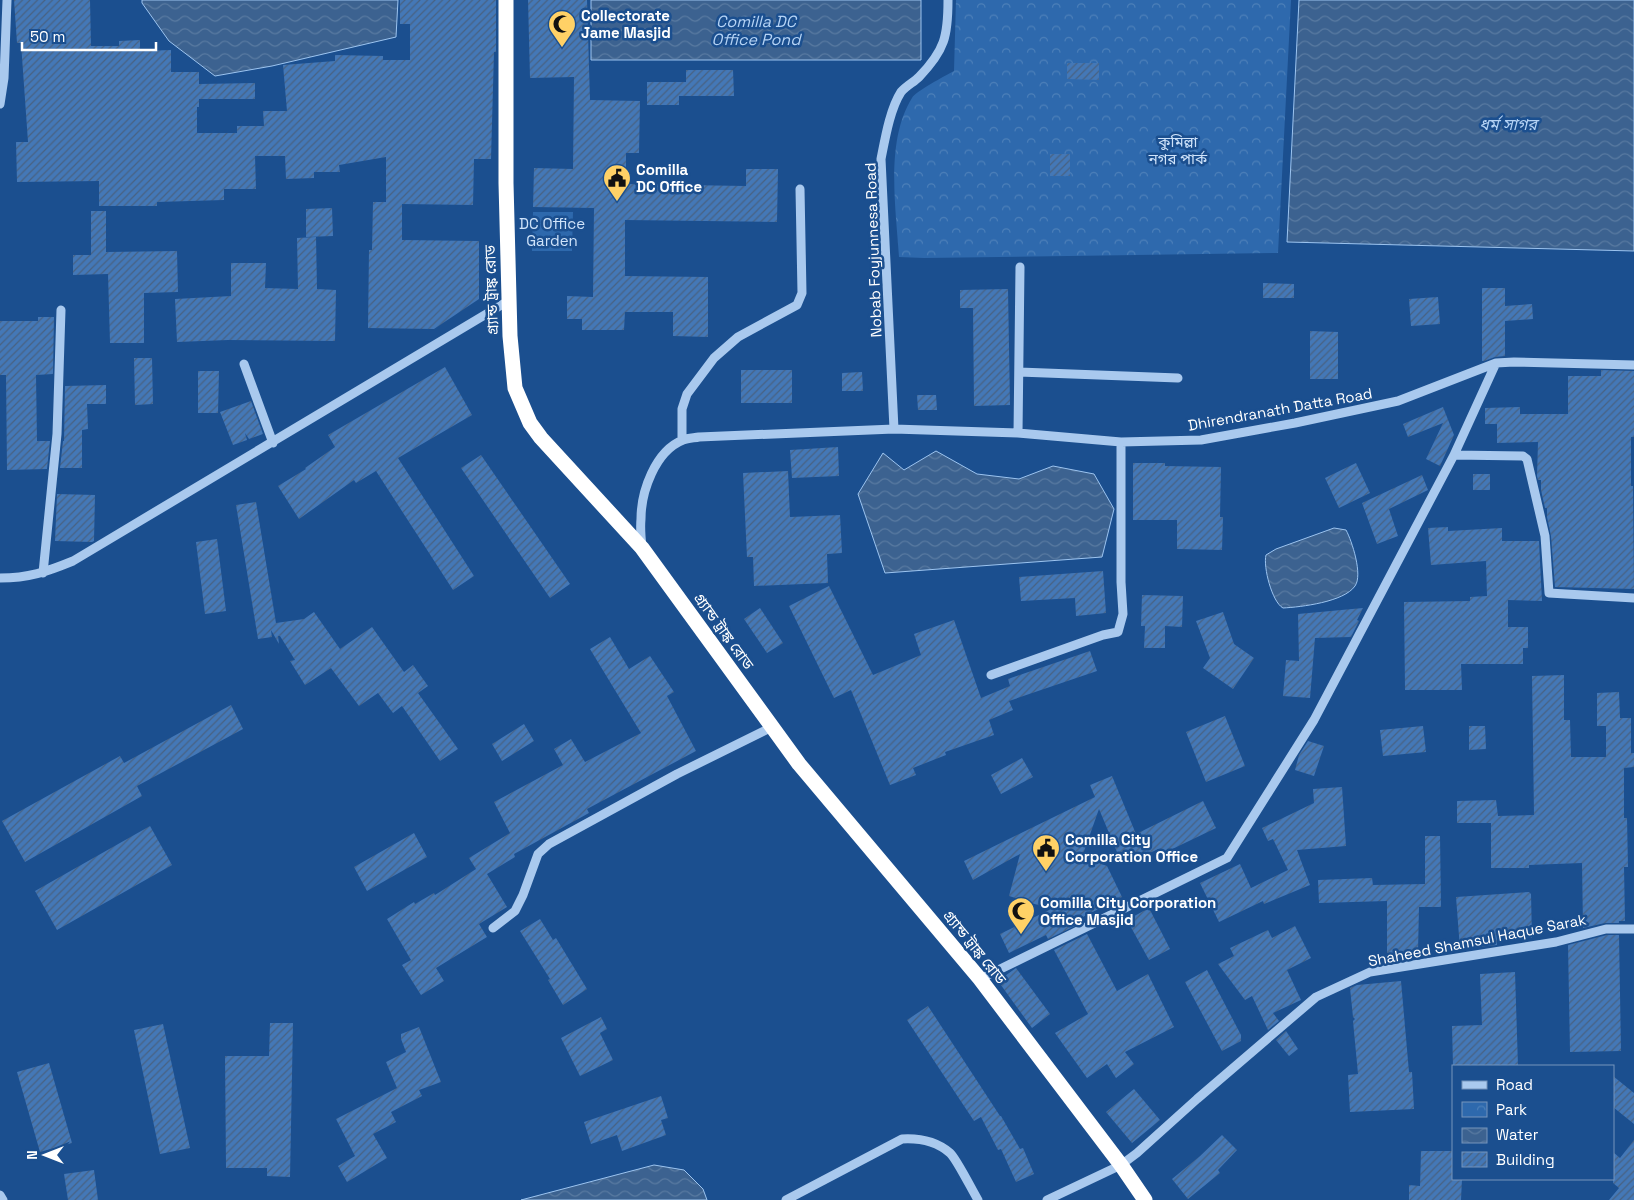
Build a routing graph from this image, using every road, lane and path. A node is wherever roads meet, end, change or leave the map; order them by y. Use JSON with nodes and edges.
{"nodes":[{"id":1,"x":7,"y":0,"type":"edge"},
{"id":2,"x":506,"y":0,"type":"edge"},
{"id":3,"x":948,"y":0,"type":"edge"},
{"id":4,"x":0,"y":104,"type":"edge"},
{"id":5,"x":800,"y":189,"type":"dead end"},
{"id":6,"x":1020,"y":267,"type":"dead end"},
{"id":7,"x":508,"y":301,"type":"junction"},
{"id":8,"x":61,"y":310,"type":"dead end"},
{"id":9,"x":1496,"y":363,"type":"junction"},
{"id":10,"x":244,"y":364,"type":"dead end"},
{"id":11,"x":1634,"y":365,"type":"edge"},
{"id":12,"x":1019,"y":372,"type":"junction"},
{"id":13,"x":1178,"y":378,"type":"dead end"},
{"id":14,"x":894,"y":429,"type":"junction"},
{"id":15,"x":1018,"y":433,"type":"junction"},
{"id":16,"x":682,"y":440,"type":"junction"},
{"id":17,"x":1121,"y":442,"type":"junction"},
{"id":18,"x":273,"y":443,"type":"junction"},
{"id":19,"x":1454,"y":454,"type":"junction"},
{"id":20,"x":642,"y":548,"type":"junction"},
{"id":21,"x":43,"y":573,"type":"junction"},
{"id":22,"x":0,"y":578,"type":"edge"},
{"id":23,"x":1634,"y":598,"type":"edge"},
{"id":24,"x":991,"y":675,"type":"dead end"},
{"id":25,"x":772,"y":727,"type":"junction"},
{"id":26,"x":493,"y":928,"type":"dead end"},
{"id":27,"x":1634,"y":929,"type":"edge"},
{"id":28,"x":980,"y":979,"type":"junction"},
{"id":29,"x":1121,"y":1165,"type":"junction"},
{"id":30,"x":0,"y":1195,"type":"edge"},
{"id":31,"x":3,"y":1200,"type":"edge"},
{"id":32,"x":786,"y":1200,"type":"edge"},
{"id":33,"x":978,"y":1200,"type":"edge"},
{"id":34,"x":1047,"y":1200,"type":"edge"},
{"id":35,"x":1145,"y":1200,"type":"edge"}],
"edges":[{"from":1,"to":4,"type":"street"},
{"from":2,"to":7,"type":"highway","name":"গ্র্যান্ড ট্রাঙ্ক রোড"},
{"from":3,"to":14,"type":"street","name":"Nobab Foyjunnesa Road"},
{"from":5,"to":16,"type":"street"},
{"from":6,"to":12,"type":"street"},
{"from":7,"to":18,"type":"street"},
{"from":7,"to":20,"type":"highway","name":"গ্র্যান্ড ট্রাঙ্ক রোড"},
{"from":8,"to":21,"type":"street"},
{"from":9,"to":11,"type":"street","name":"Dhirendranath Datta Road"},
{"from":9,"to":17,"type":"street","name":"Dhirendranath Datta Road"},
{"from":9,"to":19,"type":"street"},
{"from":10,"to":18,"type":"street"},
{"from":12,"to":13,"type":"street"},
{"from":12,"to":15,"type":"street"},
{"from":14,"to":15,"type":"street","name":"Dhirendranath Datta Road"},
{"from":14,"to":16,"type":"street","name":"Dhirendranath Datta Road"},
{"from":15,"to":17,"type":"street","name":"Dhirendranath Datta Road"},
{"from":16,"to":20,"type":"street"},
{"from":17,"to":24,"type":"street"},
{"from":18,"to":21,"type":"street"},
{"from":19,"to":23,"type":"street"},
{"from":19,"to":28,"type":"street"},
{"from":20,"to":25,"type":"highway","name":"গ্র্যান্ড ট্রাঙ্ক রোড"},
{"from":21,"to":22,"type":"street"},
{"from":25,"to":26,"type":"street"},
{"from":25,"to":28,"type":"highway","name":"গ্র্যান্ড ট্রাঙ্ক রোড"},
{"from":27,"to":29,"type":"street","name":"Shaheed Shamsul Haque Sarak"},
{"from":28,"to":29,"type":"highway","name":"গ্র্যান্ড ট্রাঙ্ক রোড"},
{"from":29,"to":34,"type":"street","name":"Shaheed Shamsul Haque Sarak"},
{"from":29,"to":35,"type":"highway","name":"গ্র্যান্ড ট্রাঙ্ক রোড"},
{"from":30,"to":31,"type":"street"},
{"from":32,"to":33,"type":"street"}]}
